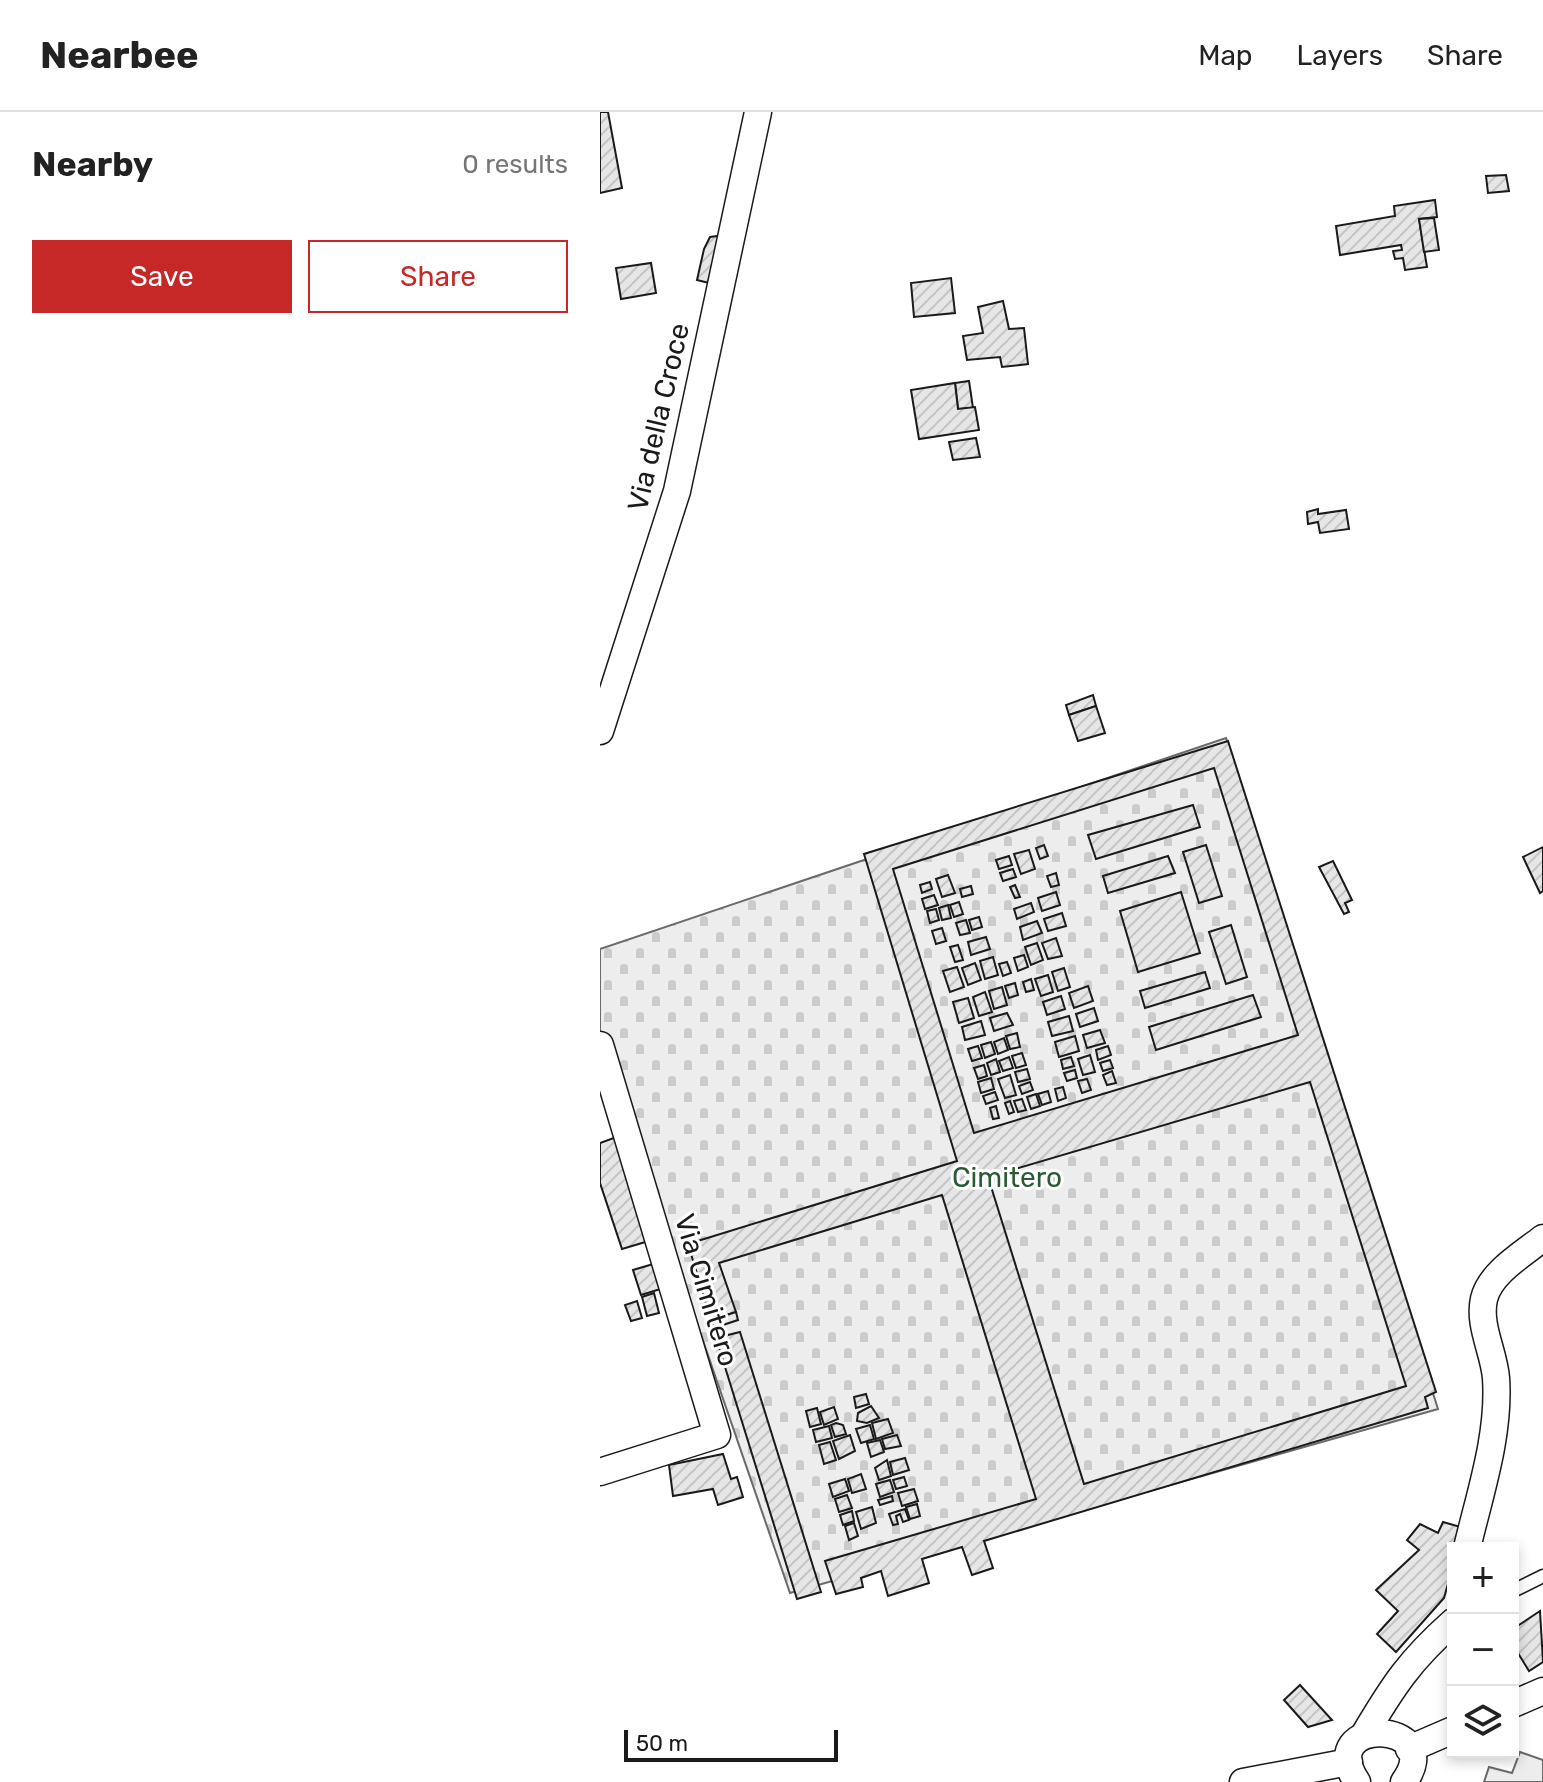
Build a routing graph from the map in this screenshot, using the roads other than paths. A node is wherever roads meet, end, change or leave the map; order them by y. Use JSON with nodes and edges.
{"nodes":[{"id":1,"x":758,"y":112,"type":"edge"},
{"id":2,"x":600,"y":731,"type":"edge"},
{"id":3,"x":600,"y":1045,"type":"edge"},
{"id":4,"x":1543,"y":1238,"type":"edge"},
{"id":5,"x":600,"y":1472,"type":"edge"},
{"id":6,"x":1468,"y":1542,"type":"edge"},
{"id":7,"x":1543,"y":1576,"type":"edge"},
{"id":8,"x":1519,"y":1588,"type":"edge"},
{"id":9,"x":1447,"y":1627,"type":"edge"},
{"id":10,"x":1543,"y":1691,"type":"edge"},
{"id":11,"x":1519,"y":1701,"type":"edge"},
{"id":12,"x":1447,"y":1733,"type":"edge"},
{"id":13,"x":1364,"y":1735,"type":"junction"},
{"id":14,"x":1409,"y":1749,"type":"junction"},
{"id":15,"x":1353,"y":1772,"type":"edge"},
{"id":16,"x":1243,"y":1782,"type":"edge"},
{"id":17,"x":1404,"y":1782,"type":"edge"}],
"edges":[{"from":1,"to":2,"type":"street","name":"Via della Croce"},
{"from":3,"to":5,"type":"street","name":"Via Cimitero"},
{"from":4,"to":6,"type":"street"},
{"from":7,"to":8,"type":"lane"},
{"from":9,"to":13,"type":"street"},
{"from":10,"to":11,"type":"street"},
{"from":12,"to":14,"type":"street"},
{"from":13,"to":14,"type":"street"},
{"from":13,"to":15,"type":"street"},
{"from":14,"to":17,"type":"street"},
{"from":15,"to":16,"type":"street"}]}
